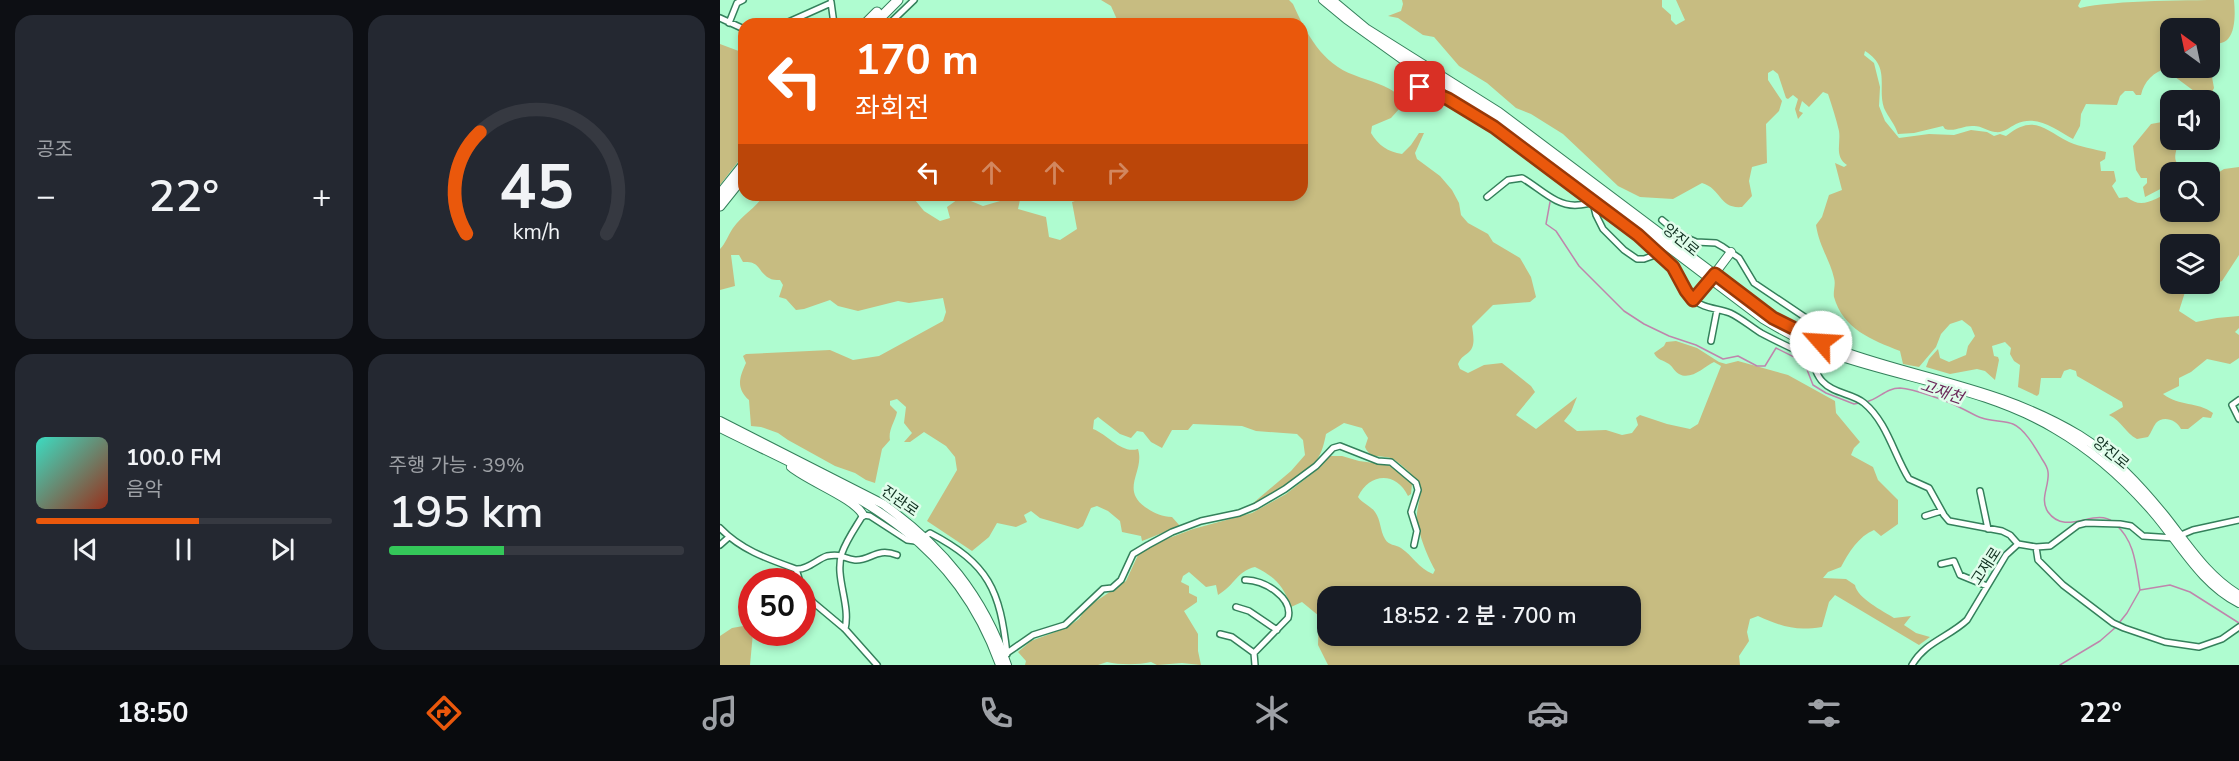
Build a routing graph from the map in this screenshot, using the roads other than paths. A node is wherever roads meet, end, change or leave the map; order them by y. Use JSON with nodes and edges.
{"nodes":[{"id":1,"x":743,"y":0,"type":"edge"},
{"id":2,"x":890,"y":0,"type":"edge"},
{"id":3,"x":898,"y":0,"type":"edge"},
{"id":4,"x":914,"y":0,"type":"edge"},
{"id":5,"x":1323,"y":0,"type":"edge"},
{"id":6,"x":1332,"y":0,"type":"edge"},
{"id":7,"x":831,"y":2,"type":"edge"},
{"id":8,"x":720,"y":18,"type":"edge"},
{"id":9,"x":798,"y":18,"type":"edge"},
{"id":10,"x":833,"y":18,"type":"edge"},
{"id":11,"x":871,"y":18,"type":"edge"},
{"id":12,"x":880,"y":18,"type":"edge"},
{"id":13,"x":895,"y":18,"type":"edge"},
{"id":14,"x":729,"y":22,"type":"junction"},
{"id":15,"x":738,"y":26,"type":"edge"},
{"id":16,"x":1408,"y":100,"type":"dead end"},
{"id":17,"x":738,"y":172,"type":"edge"},
{"id":18,"x":738,"y":184,"type":"edge"},
{"id":19,"x":720,"y":194,"type":"edge"},
{"id":20,"x":1487,"y":197,"type":"dead end"},
{"id":21,"x":1593,"y":202,"type":"junction"},
{"id":22,"x":720,"y":206,"type":"edge"},
{"id":23,"x":1662,"y":219,"type":"dead end"},
{"id":24,"x":1731,"y":252,"type":"junction"},
{"id":25,"x":1658,"y":254,"type":"junction"},
{"id":26,"x":1712,"y":277,"type":"junction"},
{"id":27,"x":1694,"y":301,"type":"junction"},
{"id":28,"x":1717,"y":310,"type":"junction"},
{"id":29,"x":1824,"y":330,"type":"dead end"},
{"id":30,"x":1711,"y":341,"type":"dead end"},
{"id":31,"x":2239,"y":400,"type":"edge"},
{"id":32,"x":2239,"y":419,"type":"edge"},
{"id":33,"x":720,"y":421,"type":"edge"},
{"id":34,"x":720,"y":428,"type":"edge"},
{"id":35,"x":783,"y":460,"type":"junction"},
{"id":36,"x":1980,"y":490,"type":"dead end"},
{"id":37,"x":1941,"y":511,"type":"junction"},
{"id":38,"x":864,"y":515,"type":"junction"},
{"id":39,"x":1925,"y":516,"type":"dead end"},
{"id":40,"x":2239,"y":520,"type":"edge"},
{"id":41,"x":720,"y":528,"type":"edge"},
{"id":42,"x":1988,"y":529,"type":"junction"},
{"id":43,"x":729,"y":537,"type":"junction"},
{"id":44,"x":2177,"y":537,"type":"junction"},
{"id":45,"x":922,"y":539,"type":"junction"},
{"id":46,"x":2018,"y":544,"type":"junction"},
{"id":47,"x":720,"y":545,"type":"edge"},
{"id":48,"x":1414,"y":545,"type":"dead end"},
{"id":49,"x":2036,"y":547,"type":"junction"},
{"id":50,"x":841,"y":555,"type":"junction"},
{"id":51,"x":897,"y":555,"type":"dead end"},
{"id":52,"x":1941,"y":564,"type":"dead end"},
{"id":53,"x":793,"y":568,"type":"edge"},
{"id":54,"x":803,"y":568,"type":"edge"},
{"id":55,"x":1245,"y":580,"type":"dead end"},
{"id":56,"x":1987,"y":586,"type":"junction"},
{"id":57,"x":2239,"y":596,"type":"edge"},
{"id":58,"x":2239,"y":603,"type":"edge"},
{"id":59,"x":816,"y":605,"type":"edge"},
{"id":60,"x":1236,"y":607,"type":"dead end"},
{"id":61,"x":2239,"y":627,"type":"edge"},
{"id":62,"x":844,"y":629,"type":"junction"},
{"id":63,"x":1277,"y":630,"type":"junction"},
{"id":64,"x":1220,"y":634,"type":"dead end"},
{"id":65,"x":1007,"y":653,"type":"junction"},
{"id":66,"x":1254,"y":653,"type":"junction"},
{"id":67,"x":877,"y":665,"type":"edge"},
{"id":68,"x":1000,"y":665,"type":"edge"},
{"id":69,"x":1008,"y":665,"type":"edge"},
{"id":70,"x":1256,"y":665,"type":"edge"},
{"id":71,"x":1912,"y":665,"type":"edge"}],
"edges":[{"from":1,"to":14,"type":"street"},
{"from":2,"to":11,"type":"highway"},
{"from":3,"to":12,"type":"highway"},
{"from":4,"to":13,"type":"street"},
{"from":5,"to":26,"type":"main road","name":"양진로"},
{"from":6,"to":26,"type":"main road","name":"양진로"},
{"from":7,"to":9,"type":"street"},
{"from":7,"to":10,"type":"street"},
{"from":8,"to":14,"type":"street"},
{"from":14,"to":15,"type":"street"},
{"from":16,"to":21,"type":"street"},
{"from":17,"to":19,"type":"highway"},
{"from":18,"to":22,"type":"highway"},
{"from":20,"to":21,"type":"street"},
{"from":21,"to":25,"type":"street"},
{"from":21,"to":25,"type":"street"},
{"from":23,"to":24,"type":"street"},
{"from":24,"to":26,"type":"main road"},
{"from":24,"to":29,"type":"street"},
{"from":25,"to":27,"type":"street"},
{"from":26,"to":27,"type":"main road"},
{"from":26,"to":44,"type":"main road","name":"양진로"},
{"from":27,"to":28,"type":"street"},
{"from":28,"to":30,"type":"street"},
{"from":28,"to":37,"type":"street"},
{"from":31,"to":32,"type":"street"},
{"from":33,"to":45,"type":"main road","name":"진관로"},
{"from":34,"to":35,"type":"main road","name":"진관로"},
{"from":35,"to":38,"type":"main road"},
{"from":35,"to":45,"type":"main road","name":"진관로"},
{"from":36,"to":42,"type":"street"},
{"from":37,"to":39,"type":"street"},
{"from":37,"to":42,"type":"street"},
{"from":38,"to":45,"type":"street"},
{"from":38,"to":50,"type":"street"},
{"from":40,"to":44,"type":"street"},
{"from":41,"to":43,"type":"street"},
{"from":42,"to":46,"type":"street"},
{"from":43,"to":47,"type":"street"},
{"from":43,"to":53,"type":"street"},
{"from":44,"to":49,"type":"street"},
{"from":44,"to":57,"type":"main road","name":"양진로"},
{"from":44,"to":58,"type":"main road","name":"양진로"},
{"from":45,"to":65,"type":"street"},
{"from":45,"to":68,"type":"main road","name":"진관로"},
{"from":45,"to":69,"type":"main road","name":"진관로"},
{"from":46,"to":49,"type":"street","name":"고재로"},
{"from":46,"to":56,"type":"street","name":"고재로"},
{"from":48,"to":65,"type":"street"},
{"from":49,"to":61,"type":"street"},
{"from":50,"to":51,"type":"street"},
{"from":50,"to":54,"type":"street"},
{"from":50,"to":62,"type":"street"},
{"from":52,"to":56,"type":"street"},
{"from":55,"to":63,"type":"street"},
{"from":56,"to":71,"type":"street","name":"고재로"},
{"from":59,"to":62,"type":"street"},
{"from":60,"to":63,"type":"street"},
{"from":62,"to":67,"type":"street"},
{"from":63,"to":66,"type":"street"},
{"from":64,"to":66,"type":"street"},
{"from":65,"to":69,"type":"street"},
{"from":66,"to":70,"type":"street"}]}
